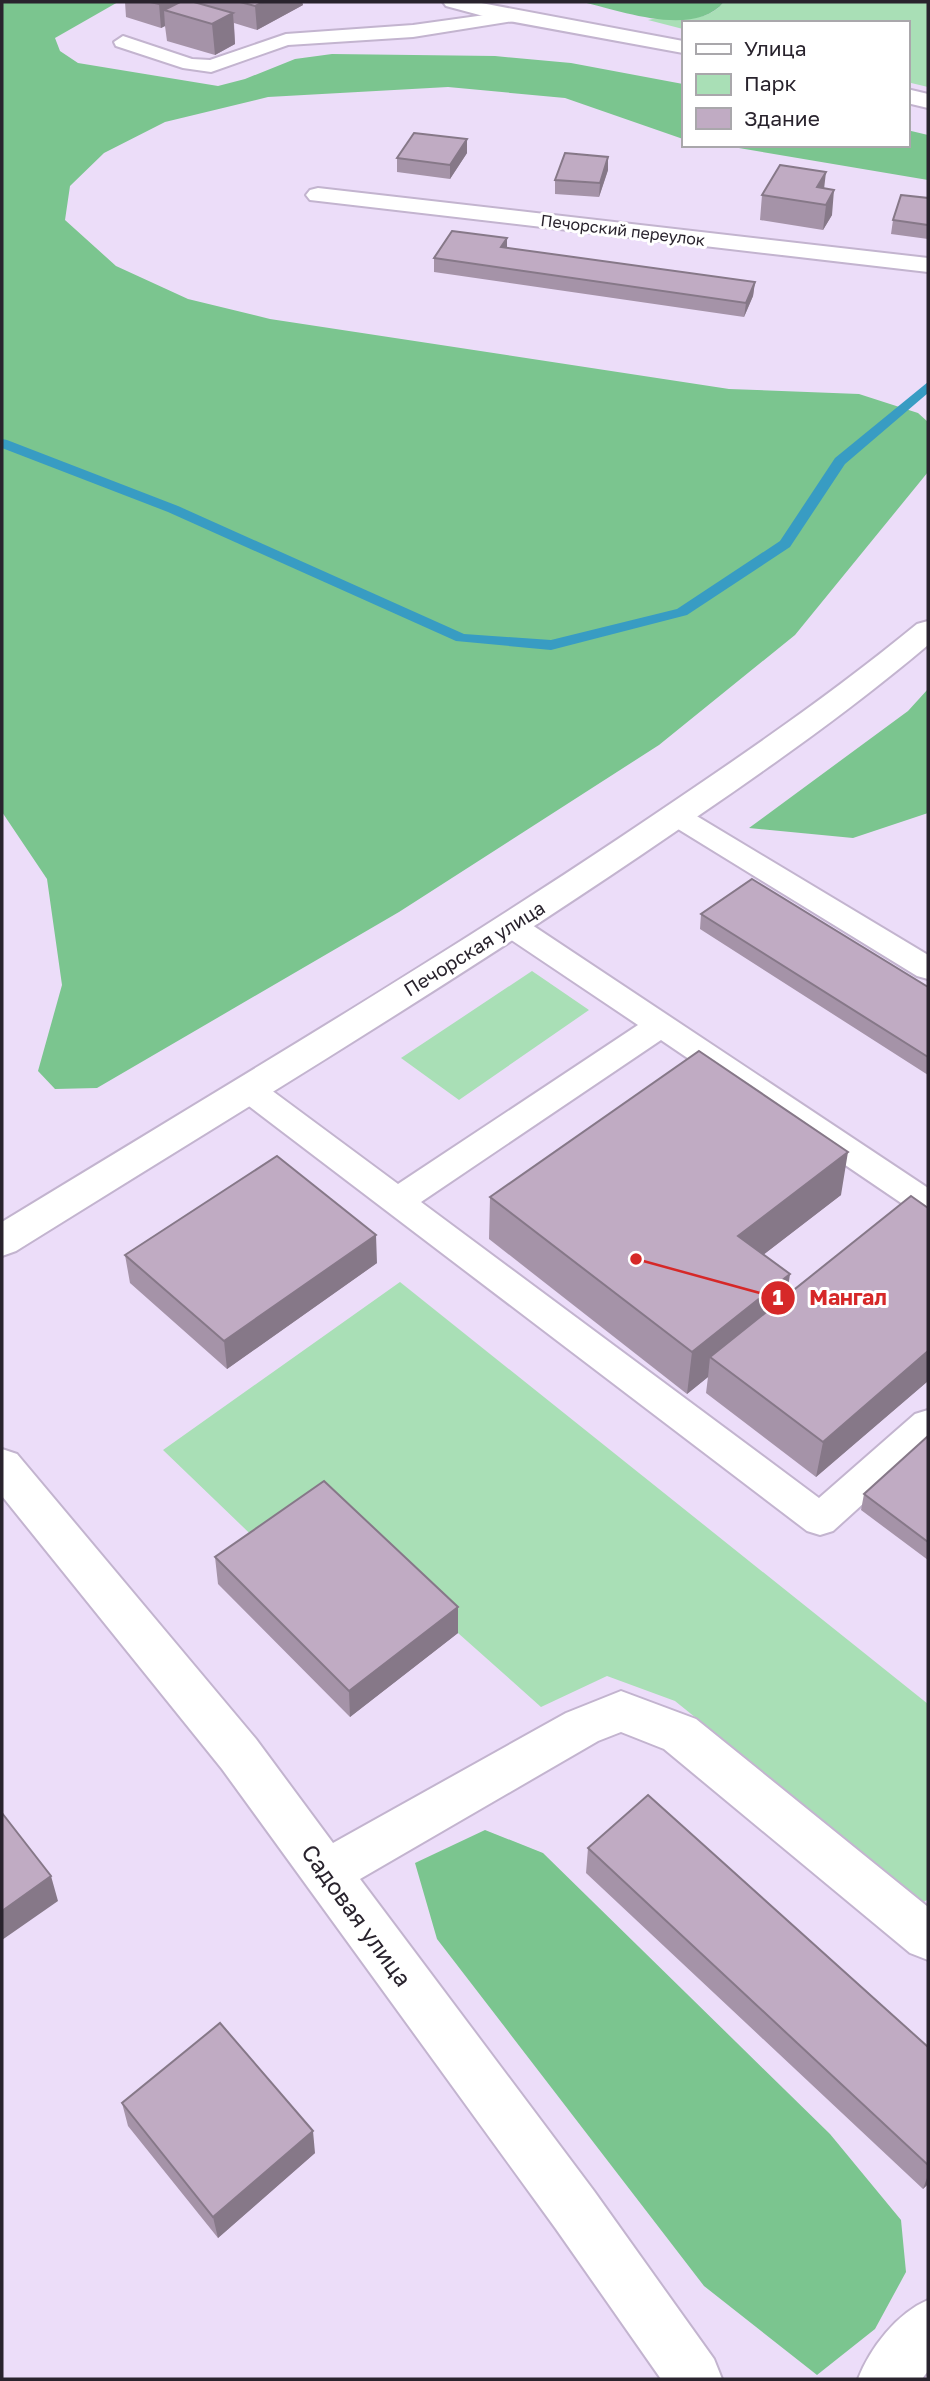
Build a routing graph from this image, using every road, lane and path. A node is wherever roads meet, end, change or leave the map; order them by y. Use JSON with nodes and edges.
{"nodes":[{"id":1,"x":453,"y":2,"type":"edge"},
{"id":2,"x":514,"y":16,"type":"junction"},
{"id":3,"x":123,"y":42,"type":"dead end"},
{"id":4,"x":682,"y":47,"type":"edge"},
{"id":5,"x":909,"y":96,"type":"edge"},
{"id":6,"x":928,"y":101,"type":"edge"},
{"id":7,"x":318,"y":195,"type":"dead end"},
{"id":8,"x":928,"y":265,"type":"edge"},
{"id":9,"x":928,"y":630,"type":"edge"},
{"id":10,"x":675,"y":816,"type":"junction"},
{"id":11,"x":512,"y":926,"type":"junction"},
{"id":12,"x":928,"y":969,"type":"edge"},
{"id":13,"x":661,"y":1025,"type":"junction"},
{"id":14,"x":248,"y":1089,"type":"junction"},
{"id":15,"x":397,"y":1201,"type":"junction"},
{"id":16,"x":928,"y":1204,"type":"edge"},
{"id":17,"x":2,"y":1241,"type":"edge"},
{"id":18,"x":928,"y":1424,"type":"edge"},
{"id":19,"x":2,"y":1466,"type":"edge"},
{"id":20,"x":326,"y":1873,"type":"junction"},
{"id":21,"x":928,"y":1937,"type":"edge"},
{"id":22,"x":928,"y":2328,"type":"edge"},
{"id":23,"x":694,"y":2379,"type":"edge"},
{"id":24,"x":886,"y":2379,"type":"edge"}],
"edges":[{"from":1,"to":2,"type":"street"},
{"from":2,"to":3,"type":"lane"},
{"from":2,"to":4,"type":"street"},
{"from":5,"to":6,"type":"street"},
{"from":7,"to":8,"type":"street","name":"Печорский переулок"},
{"from":9,"to":10,"type":"street","name":"Печорская улица"},
{"from":10,"to":11,"type":"street","name":"Печорская улица"},
{"from":10,"to":12,"type":"lane"},
{"from":11,"to":13,"type":"lane"},
{"from":11,"to":14,"type":"street","name":"Печорская улица"},
{"from":13,"to":15,"type":"lane"},
{"from":13,"to":16,"type":"lane"},
{"from":14,"to":15,"type":"lane"},
{"from":14,"to":17,"type":"street","name":"Печорская улица"},
{"from":15,"to":18,"type":"lane"},
{"from":19,"to":20,"type":"street","name":"Садовая улица"},
{"from":20,"to":21,"type":"street"},
{"from":20,"to":23,"type":"street","name":"Садовая улица"},
{"from":22,"to":24,"type":"street"}]}
